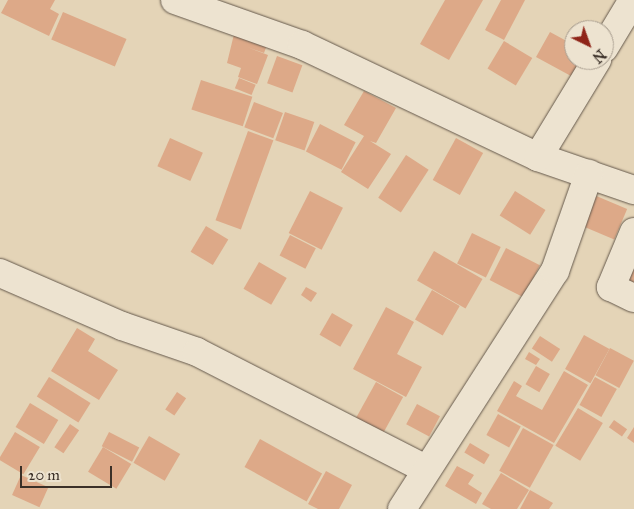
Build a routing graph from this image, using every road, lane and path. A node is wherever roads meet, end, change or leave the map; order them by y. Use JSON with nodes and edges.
{"nodes":[{"id":1,"x":175,"y":0,"type":"edge"},
{"id":2,"x":634,"y":0,"type":"edge"},
{"id":3,"x":614,"y":32,"type":"edge"},
{"id":4,"x":591,"y":70,"type":"edge"},
{"id":5,"x":538,"y":157,"type":"junction"},
{"id":6,"x":589,"y":174,"type":"junction"},
{"id":7,"x":634,"y":190,"type":"edge"},
{"id":8,"x":634,"y":232,"type":"edge"},
{"id":9,"x":0,"y":273,"type":"edge"},
{"id":10,"x":634,"y":298,"type":"edge"},
{"id":11,"x":426,"y":469,"type":"junction"},
{"id":12,"x":402,"y":509,"type":"edge"}],
"edges":[{"from":1,"to":5,"type":"street"},
{"from":2,"to":3,"type":"street"},
{"from":4,"to":5,"type":"street"},
{"from":5,"to":6,"type":"street"},
{"from":6,"to":7,"type":"street"},
{"from":6,"to":11,"type":"street"},
{"from":8,"to":10,"type":"street"},
{"from":9,"to":11,"type":"street"},
{"from":11,"to":12,"type":"street"}]}
